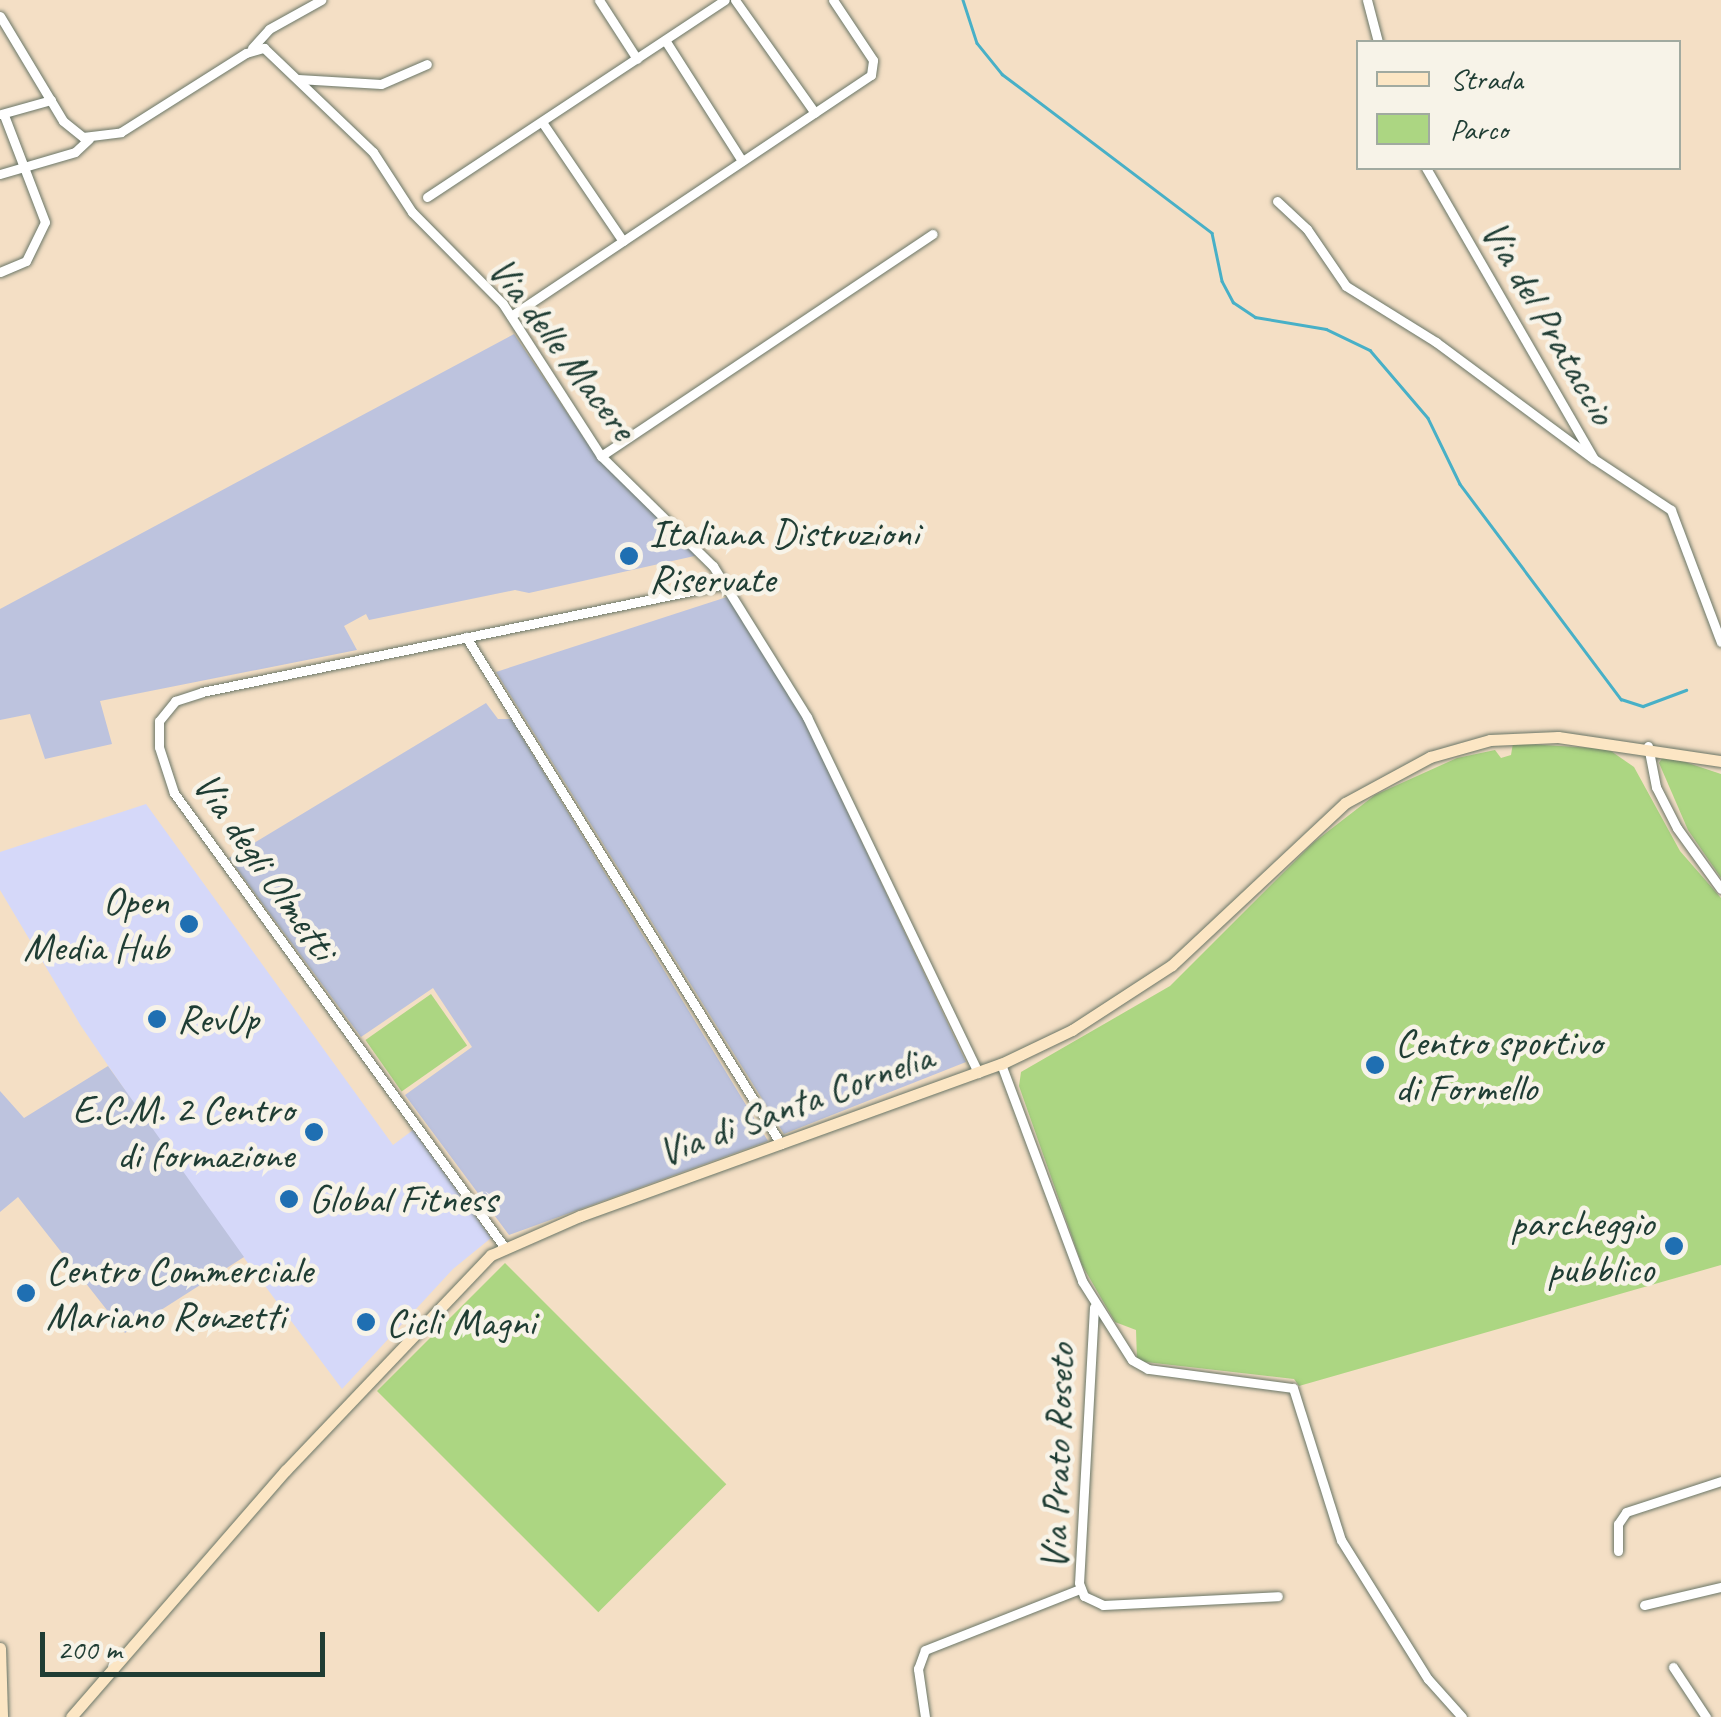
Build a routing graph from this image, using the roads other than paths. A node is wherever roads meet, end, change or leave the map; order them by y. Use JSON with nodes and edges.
{"nodes":[{"id":1,"x":321,"y":0,"type":"edge"},
{"id":2,"x":599,"y":0,"type":"edge"},
{"id":3,"x":725,"y":0,"type":"edge"},
{"id":4,"x":736,"y":0,"type":"edge"},
{"id":5,"x":833,"y":0,"type":"edge"},
{"id":6,"x":1367,"y":0,"type":"edge"},
{"id":7,"x":0,"y":16,"type":"edge"},
{"id":8,"x":665,"y":40,"type":"junction"},
{"id":9,"x":1377,"y":40,"type":"edge"},
{"id":10,"x":250,"y":50,"type":"junction"},
{"id":11,"x":637,"y":58,"type":"junction"},
{"id":12,"x":427,"y":64,"type":"dead end"},
{"id":13,"x":298,"y":79,"type":"junction"},
{"id":14,"x":51,"y":100,"type":"junction"},
{"id":15,"x":814,"y":113,"type":"junction"},
{"id":16,"x":2,"y":114,"type":"edge"},
{"id":17,"x":542,"y":122,"type":"junction"},
{"id":18,"x":89,"y":140,"type":"junction"},
{"id":19,"x":742,"y":161,"type":"junction"},
{"id":20,"x":27,"y":168,"type":"junction"},
{"id":21,"x":1427,"y":170,"type":"edge"},
{"id":22,"x":0,"y":174,"type":"edge"},
{"id":23,"x":427,"y":198,"type":"dead end"},
{"id":24,"x":1277,"y":200,"type":"dead end"},
{"id":25,"x":932,"y":234,"type":"dead end"},
{"id":26,"x":622,"y":241,"type":"junction"},
{"id":27,"x":0,"y":272,"type":"edge"},
{"id":28,"x":511,"y":316,"type":"junction"},
{"id":29,"x":601,"y":456,"type":"junction"},
{"id":30,"x":1594,"y":459,"type":"junction"},
{"id":31,"x":725,"y":584,"type":"junction"},
{"id":32,"x":466,"y":636,"type":"junction"},
{"id":33,"x":1721,"y":642,"type":"edge"},
{"id":34,"x":1648,"y":746,"type":"junction"},
{"id":35,"x":1721,"y":762,"type":"edge"},
{"id":36,"x":1721,"y":889,"type":"edge"},
{"id":37,"x":1001,"y":1064,"type":"junction"},
{"id":38,"x":978,"y":1073,"type":"junction"},
{"id":39,"x":782,"y":1144,"type":"junction"},
{"id":40,"x":505,"y":1248,"type":"junction"},
{"id":41,"x":1094,"y":1304,"type":"junction"},
{"id":42,"x":1721,"y":1481,"type":"edge"},
{"id":43,"x":1618,"y":1551,"type":"dead end"},
{"id":44,"x":1721,"y":1588,"type":"edge"},
{"id":45,"x":1080,"y":1589,"type":"junction"},
{"id":46,"x":1278,"y":1596,"type":"dead end"},
{"id":47,"x":1644,"y":1606,"type":"dead end"},
{"id":48,"x":0,"y":1648,"type":"edge"},
{"id":49,"x":1673,"y":1666,"type":"dead end"},
{"id":50,"x":2,"y":1717,"type":"edge"},
{"id":51,"x":71,"y":1717,"type":"edge"},
{"id":52,"x":925,"y":1717,"type":"edge"},
{"id":53,"x":1462,"y":1717,"type":"edge"},
{"id":54,"x":1706,"y":1717,"type":"edge"}],
"edges":[{"from":1,"to":10,"type":"street"},
{"from":2,"to":11,"type":"street"},
{"from":3,"to":8,"type":"street"},
{"from":4,"to":15,"type":"street"},
{"from":5,"to":15,"type":"street"},
{"from":6,"to":9,"type":"street"},
{"from":7,"to":14,"type":"street"},
{"from":8,"to":11,"type":"street"},
{"from":8,"to":19,"type":"street"},
{"from":10,"to":13,"type":"street","name":"Via delle Macere"},
{"from":10,"to":18,"type":"street"},
{"from":11,"to":17,"type":"street"},
{"from":12,"to":13,"type":"street"},
{"from":13,"to":28,"type":"street","name":"Via delle Macere"},
{"from":14,"to":16,"type":"street"},
{"from":14,"to":18,"type":"street"},
{"from":15,"to":19,"type":"street"},
{"from":16,"to":20,"type":"street"},
{"from":17,"to":23,"type":"street"},
{"from":17,"to":26,"type":"street"},
{"from":18,"to":20,"type":"street"},
{"from":19,"to":26,"type":"street"},
{"from":20,"to":22,"type":"street"},
{"from":20,"to":27,"type":"street"},
{"from":21,"to":30,"type":"street","name":"Via del Prataccio"},
{"from":24,"to":30,"type":"street"},
{"from":25,"to":29,"type":"street"},
{"from":26,"to":28,"type":"street"},
{"from":28,"to":29,"type":"street","name":"Via delle Macere"},
{"from":29,"to":31,"type":"street","name":"Via delle Macere"},
{"from":30,"to":33,"type":"street","name":"Via del Prataccio"},
{"from":31,"to":32,"type":"street","name":"Via degli Olmetti"},
{"from":31,"to":38,"type":"street","name":"Via delle Macere"},
{"from":32,"to":39,"type":"street"},
{"from":32,"to":40,"type":"street","name":"Via degli Olmetti"},
{"from":34,"to":35,"type":"street","name":"Via di Santa Cornelia"},
{"from":34,"to":36,"type":"street"},
{"from":34,"to":37,"type":"street","name":"Via di Santa Cornelia"},
{"from":37,"to":38,"type":"street","name":"Via di Santa Cornelia"},
{"from":37,"to":41,"type":"street","name":"Via Prato Roseto"},
{"from":38,"to":39,"type":"street","name":"Via di Santa Cornelia"},
{"from":39,"to":40,"type":"street","name":"Via di Santa Cornelia"},
{"from":40,"to":51,"type":"street","name":"Via di Santa Cornelia"},
{"from":41,"to":45,"type":"street","name":"Via Prato Roseto"},
{"from":41,"to":53,"type":"street","name":"Via Prato Roseto"},
{"from":42,"to":43,"type":"street"},
{"from":44,"to":47,"type":"street"},
{"from":45,"to":46,"type":"street","name":"Via Prato Roseto"},
{"from":45,"to":52,"type":"street"},
{"from":48,"to":50,"type":"street"},
{"from":49,"to":54,"type":"street"}]}
